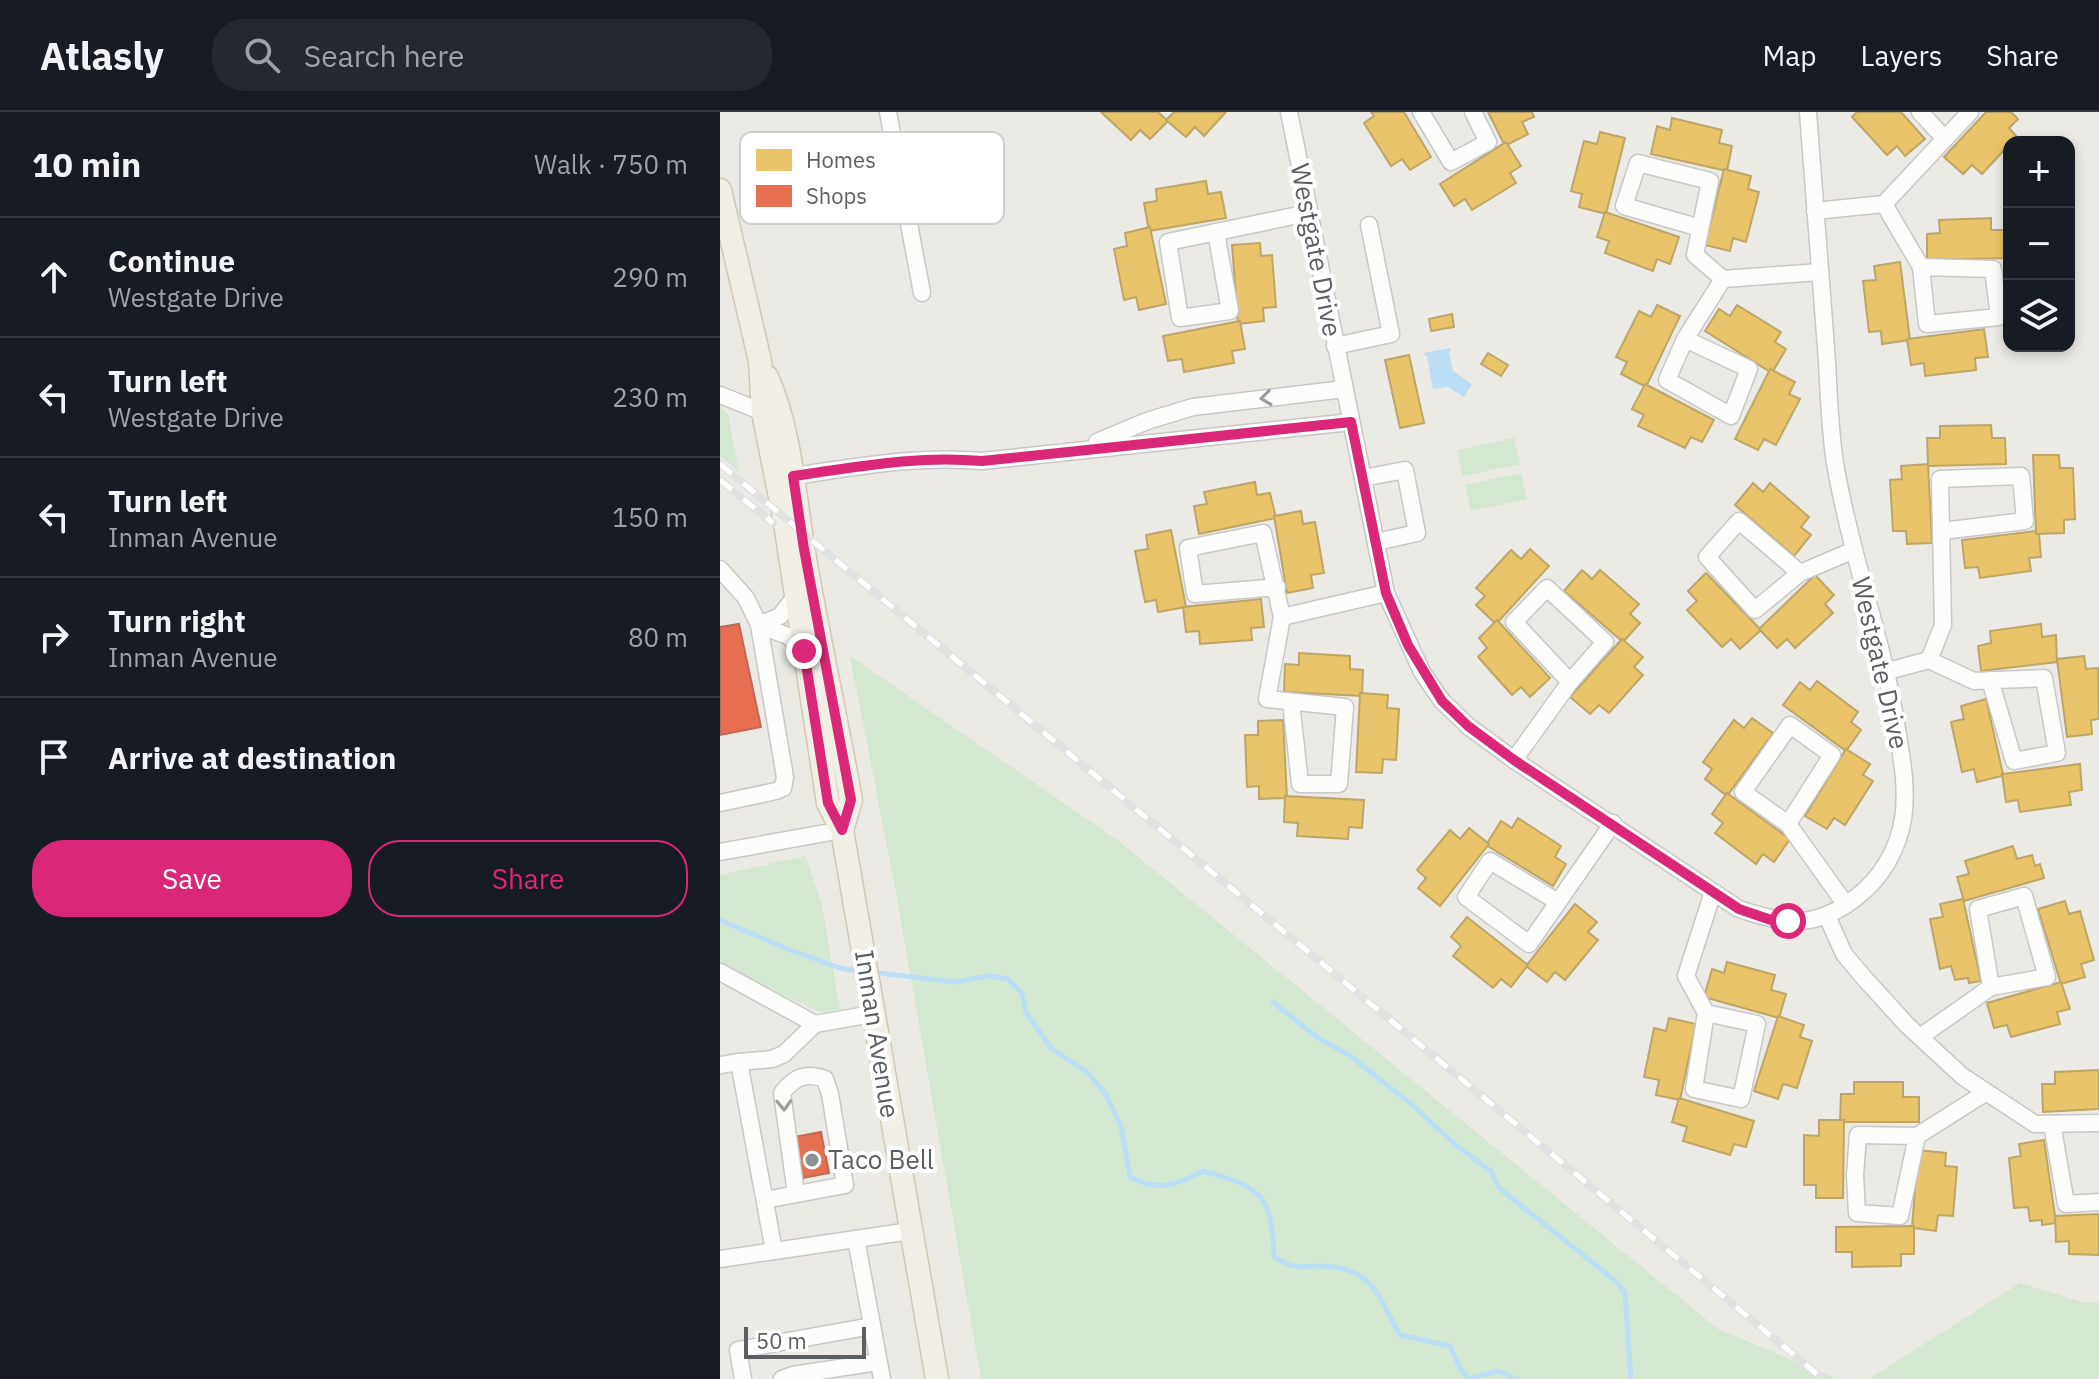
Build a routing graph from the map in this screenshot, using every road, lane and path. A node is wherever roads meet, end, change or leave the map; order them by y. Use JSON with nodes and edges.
{"nodes":[{"id":1,"x":888,"y":112,"type":"edge"},
{"id":2,"x":1289,"y":112,"type":"edge"},
{"id":3,"x":1421,"y":112,"type":"edge"},
{"id":4,"x":1473,"y":112,"type":"edge"},
{"id":5,"x":1808,"y":112,"type":"edge"},
{"id":6,"x":1920,"y":112,"type":"edge"},
{"id":7,"x":1970,"y":112,"type":"edge"},
{"id":8,"x":892,"y":132,"type":"edge"},
{"id":9,"x":1945,"y":139,"type":"junction"},
{"id":10,"x":721,"y":202,"type":"edge"},
{"id":11,"x":1884,"y":204,"type":"junction"},
{"id":12,"x":1815,"y":211,"type":"junction"},
{"id":13,"x":1308,"y":213,"type":"junction"},
{"id":14,"x":909,"y":224,"type":"edge"},
{"id":15,"x":1369,"y":225,"type":"dead end"},
{"id":16,"x":1700,"y":228,"type":"junction"},
{"id":17,"x":1216,"y":232,"type":"junction"},
{"id":18,"x":1921,"y":267,"type":"junction"},
{"id":19,"x":1820,"y":272,"type":"junction"},
{"id":20,"x":1723,"y":279,"type":"junction"},
{"id":21,"x":922,"y":293,"type":"dead end"},
{"id":22,"x":1685,"y":339,"type":"junction"},
{"id":23,"x":1335,"y":346,"type":"junction"},
{"id":24,"x":760,"y":361,"type":"junction"},
{"id":25,"x":1344,"y":389,"type":"junction"},
{"id":26,"x":720,"y":395,"type":"edge"},
{"id":27,"x":763,"y":412,"type":"junction"},
{"id":28,"x":1351,"y":422,"type":"junction"},
{"id":29,"x":1082,"y":449,"type":"junction"},
{"id":30,"x":793,"y":476,"type":"junction"},
{"id":31,"x":1363,"y":478,"type":"junction"},
{"id":32,"x":1942,"y":531,"type":"junction"},
{"id":33,"x":1376,"y":542,"type":"junction"},
{"id":34,"x":1854,"y":550,"type":"junction"},
{"id":35,"x":720,"y":569,"type":"edge"},
{"id":36,"x":1800,"y":573,"type":"junction"},
{"id":37,"x":728,"y":586,"type":"edge"},
{"id":38,"x":1277,"y":587,"type":"junction"},
{"id":39,"x":1386,"y":593,"type":"junction"},
{"id":40,"x":795,"y":597,"type":"junction"},
{"id":41,"x":1282,"y":617,"type":"junction"},
{"id":42,"x":759,"y":625,"type":"junction"},
{"id":43,"x":804,"y":651,"type":"junction"},
{"id":44,"x":1929,"y":660,"type":"junction"},
{"id":45,"x":1888,"y":671,"type":"junction"},
{"id":46,"x":1990,"y":680,"type":"junction"},
{"id":47,"x":1570,"y":682,"type":"junction"},
{"id":48,"x":1291,"y":702,"type":"junction"},
{"id":49,"x":1514,"y":760,"type":"junction"},
{"id":50,"x":720,"y":803,"type":"edge"},
{"id":51,"x":1613,"y":823,"type":"junction"},
{"id":52,"x":1788,"y":824,"type":"junction"},
{"id":53,"x":842,"y":830,"type":"junction"},
{"id":54,"x":720,"y":852,"type":"edge"},
{"id":55,"x":1713,"y":892,"type":"junction"},
{"id":56,"x":1558,"y":902,"type":"junction"},
{"id":57,"x":1846,"y":905,"type":"junction"},
{"id":58,"x":1827,"y":916,"type":"junction"},
{"id":59,"x":720,"y":972,"type":"edge"},
{"id":60,"x":1991,"y":987,"type":"junction"},
{"id":61,"x":1706,"y":1013,"type":"junction"},
{"id":62,"x":872,"y":1014,"type":"junction"},
{"id":63,"x":815,"y":1024,"type":"junction"},
{"id":64,"x":1920,"y":1037,"type":"junction"},
{"id":65,"x":739,"y":1062,"type":"junction"},
{"id":66,"x":720,"y":1065,"type":"edge"},
{"id":67,"x":1985,"y":1093,"type":"junction"},
{"id":68,"x":2099,"y":1123,"type":"edge"},
{"id":69,"x":2052,"y":1124,"type":"junction"},
{"id":70,"x":1917,"y":1136,"type":"junction"},
{"id":71,"x":796,"y":1194,"type":"junction"},
{"id":72,"x":765,"y":1200,"type":"junction"},
{"id":73,"x":2099,"y":1202,"type":"edge"},
{"id":74,"x":910,"y":1231,"type":"junction"},
{"id":75,"x":856,"y":1239,"type":"junction"},
{"id":76,"x":774,"y":1251,"type":"junction"},
{"id":77,"x":720,"y":1259,"type":"edge"},
{"id":78,"x":872,"y":1326,"type":"junction"},
{"id":79,"x":878,"y":1362,"type":"junction"},
{"id":80,"x":843,"y":1367,"type":"junction"},
{"id":81,"x":743,"y":1379,"type":"edge"},
{"id":82,"x":782,"y":1379,"type":"edge"},
{"id":83,"x":813,"y":1379,"type":"edge"},
{"id":84,"x":882,"y":1379,"type":"edge"},
{"id":85,"x":937,"y":1379,"type":"edge"}],
"edges":[{"from":1,"to":8,"type":"street"},
{"from":2,"to":13,"type":"street","name":"Westgate Drive"},
{"from":3,"to":4,"type":"street"},
{"from":5,"to":12,"type":"street","name":"Westgate Drive"},
{"from":6,"to":9,"type":"street"},
{"from":7,"to":9,"type":"street"},
{"from":9,"to":11,"type":"street"},
{"from":10,"to":24,"type":"main road","name":"Inman Avenue"},
{"from":11,"to":12,"type":"street"},
{"from":11,"to":18,"type":"street"},
{"from":12,"to":19,"type":"street","name":"Westgate Drive"},
{"from":13,"to":17,"type":"street"},
{"from":13,"to":23,"type":"street","name":"Westgate Drive"},
{"from":14,"to":21,"type":"street"},
{"from":15,"to":23,"type":"street"},
{"from":16,"to":16,"type":"street"},
{"from":16,"to":20,"type":"street"},
{"from":17,"to":17,"type":"street"},
{"from":18,"to":18,"type":"street"},
{"from":19,"to":20,"type":"street"},
{"from":19,"to":34,"type":"street","name":"Westgate Drive"},
{"from":20,"to":22,"type":"street"},
{"from":22,"to":22,"type":"street"},
{"from":23,"to":25,"type":"street","name":"Westgate Drive"},
{"from":24,"to":27,"type":"main road","name":"Inman Avenue"},
{"from":24,"to":30,"type":"main road","name":"Inman Avenue"},
{"from":25,"to":28,"type":"street","name":"Westgate Drive"},
{"from":25,"to":29,"type":"street","one_way":true},
{"from":26,"to":27,"type":"street"},
{"from":27,"to":40,"type":"main road","name":"Inman Avenue"},
{"from":28,"to":29,"type":"street"},
{"from":28,"to":31,"type":"street","name":"Westgate Drive"},
{"from":29,"to":30,"type":"street"},
{"from":30,"to":53,"type":"main road","name":"Inman Avenue"},
{"from":31,"to":33,"type":"street","name":"Westgate Drive"},
{"from":31,"to":33,"type":"street"},
{"from":32,"to":32,"type":"street"},
{"from":32,"to":44,"type":"street"},
{"from":33,"to":39,"type":"street","name":"Westgate Drive"},
{"from":34,"to":36,"type":"street"},
{"from":34,"to":45,"type":"street","name":"Westgate Drive"},
{"from":35,"to":37,"type":"street"},
{"from":36,"to":36,"type":"street"},
{"from":37,"to":42,"type":"street"},
{"from":38,"to":38,"type":"street"},
{"from":38,"to":41,"type":"street"},
{"from":39,"to":41,"type":"street"},
{"from":39,"to":49,"type":"street","name":"Westgate Drive"},
{"from":40,"to":42,"type":"street"},
{"from":40,"to":43,"type":"main road","name":"Inman Avenue"},
{"from":41,"to":48,"type":"street"},
{"from":42,"to":43,"type":"street"},
{"from":42,"to":50,"type":"street"},
{"from":43,"to":53,"type":"main road","name":"Inman Avenue"},
{"from":44,"to":45,"type":"street"},
{"from":44,"to":46,"type":"street"},
{"from":45,"to":57,"type":"street","name":"Westgate Drive"},
{"from":46,"to":46,"type":"street"},
{"from":47,"to":47,"type":"street"},
{"from":47,"to":49,"type":"street"},
{"from":48,"to":48,"type":"street"},
{"from":49,"to":51,"type":"street","name":"Westgate Drive"},
{"from":51,"to":55,"type":"street","name":"Westgate Drive"},
{"from":51,"to":56,"type":"street"},
{"from":52,"to":52,"type":"street"},
{"from":52,"to":57,"type":"street"},
{"from":53,"to":54,"type":"street"},
{"from":53,"to":62,"type":"main road","name":"Inman Avenue"},
{"from":55,"to":58,"type":"street","name":"Westgate Drive"},
{"from":55,"to":61,"type":"street"},
{"from":56,"to":56,"type":"street"},
{"from":57,"to":58,"type":"street","name":"Westgate Drive"},
{"from":58,"to":64,"type":"street"},
{"from":59,"to":63,"type":"street"},
{"from":60,"to":60,"type":"street"},
{"from":60,"to":64,"type":"street"},
{"from":61,"to":61,"type":"street"},
{"from":62,"to":63,"type":"street"},
{"from":62,"to":74,"type":"main road","name":"Inman Avenue"},
{"from":63,"to":65,"type":"street"},
{"from":64,"to":67,"type":"street"},
{"from":65,"to":66,"type":"street"},
{"from":65,"to":72,"type":"street"},
{"from":67,"to":69,"type":"street"},
{"from":67,"to":70,"type":"street"},
{"from":68,"to":69,"type":"street"},
{"from":69,"to":73,"type":"street"},
{"from":70,"to":70,"type":"street"},
{"from":71,"to":71,"type":"street","one_way":true},
{"from":71,"to":72,"type":"street"},
{"from":72,"to":76,"type":"street"},
{"from":74,"to":75,"type":"street"},
{"from":74,"to":85,"type":"main road","name":"Inman Avenue"},
{"from":75,"to":76,"type":"street"},
{"from":75,"to":78,"type":"street"},
{"from":76,"to":77,"type":"street"},
{"from":78,"to":79,"type":"street"},
{"from":78,"to":81,"type":"street"},
{"from":79,"to":80,"type":"street"},
{"from":79,"to":84,"type":"street"},
{"from":80,"to":82,"type":"street"},
{"from":80,"to":83,"type":"street"}]}
